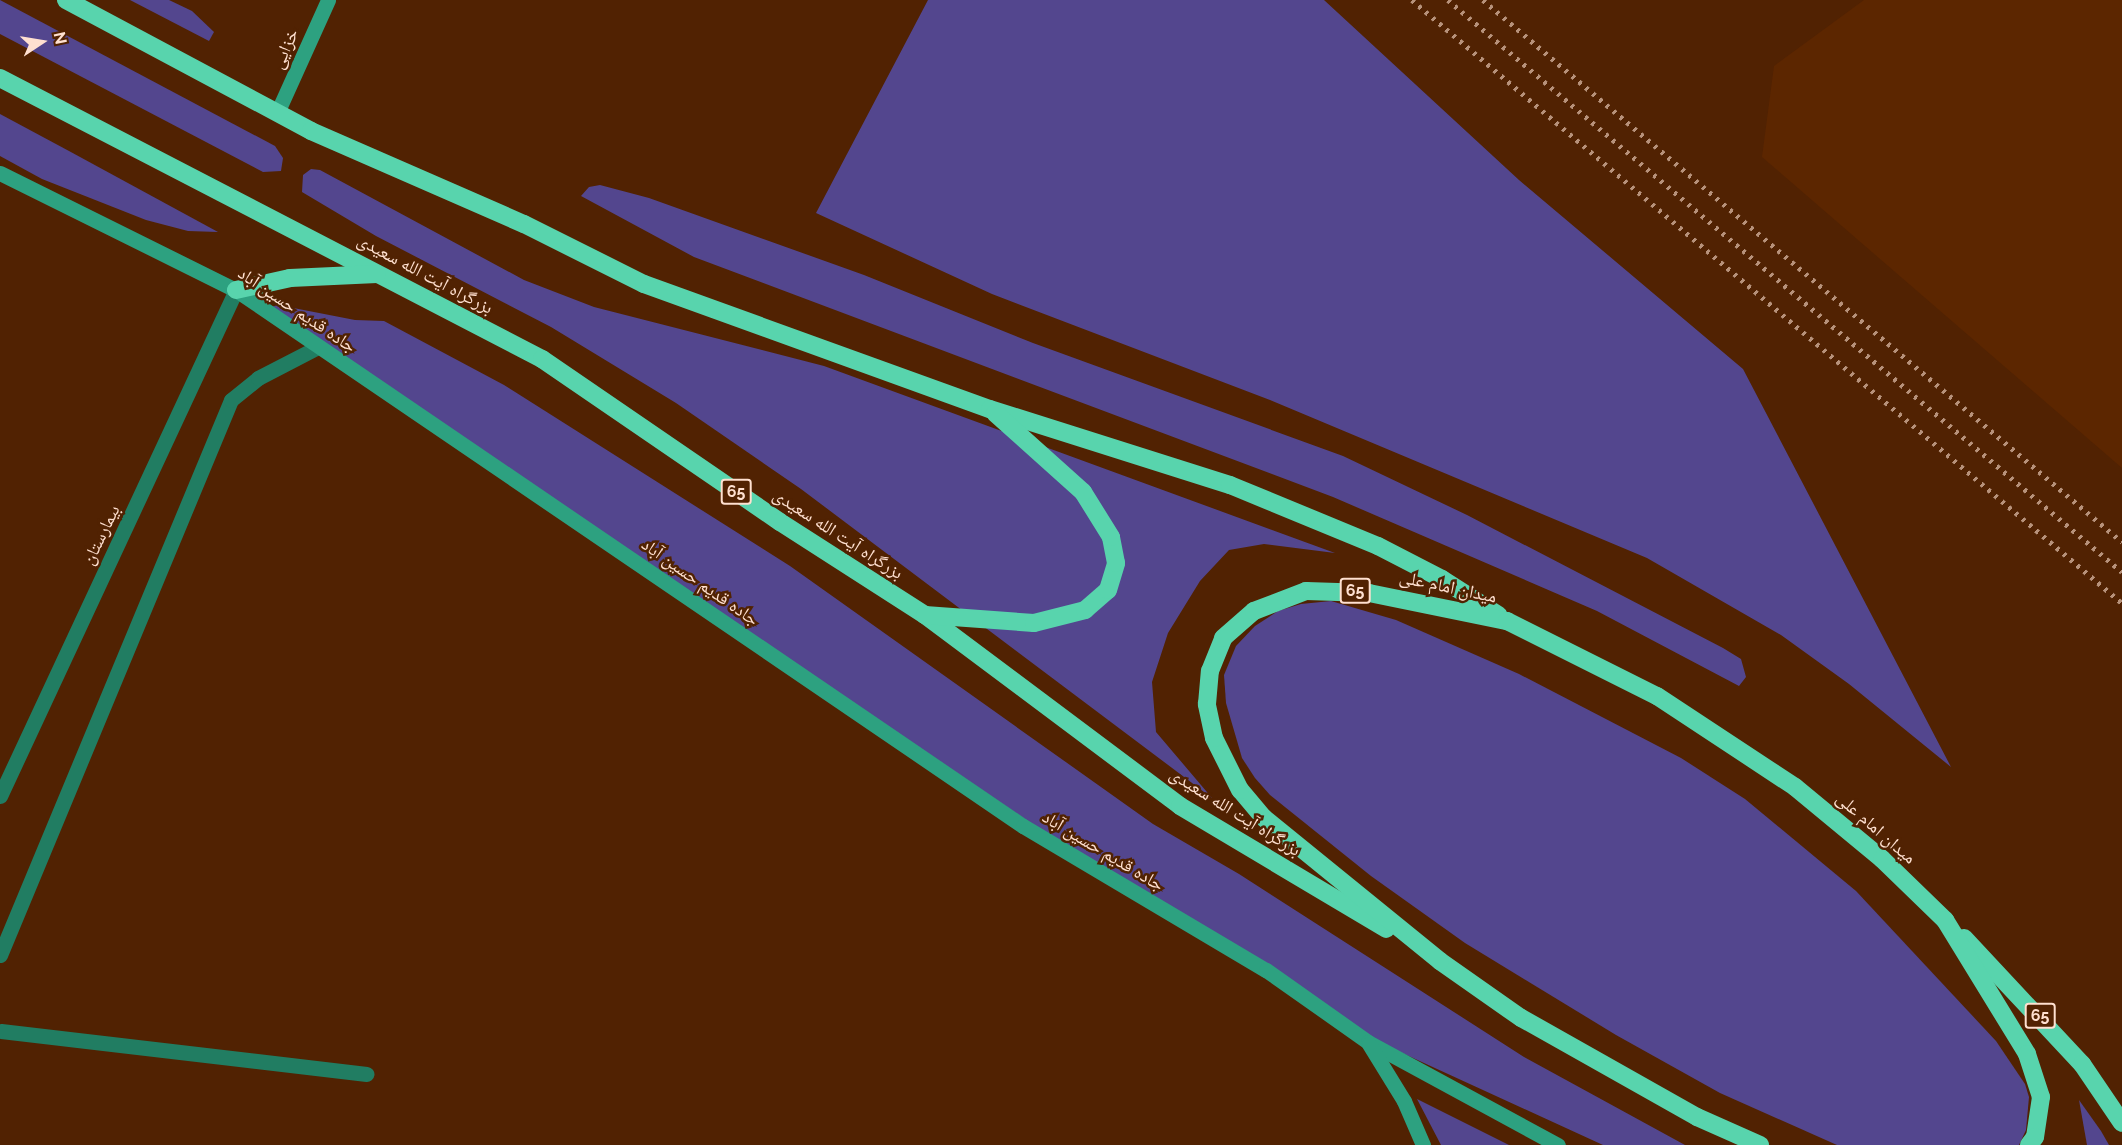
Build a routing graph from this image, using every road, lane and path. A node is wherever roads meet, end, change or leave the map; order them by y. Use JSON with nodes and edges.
{"nodes":[{"id":1,"x":66,"y":0,"type":"edge"},
{"id":2,"x":328,"y":0,"type":"edge"},
{"id":3,"x":0,"y":78,"type":"edge"},
{"id":4,"x":277,"y":113,"type":"junction"},
{"id":5,"x":0,"y":173,"type":"edge"},
{"id":6,"x":380,"y":274,"type":"junction"},
{"id":7,"x":236,"y":290,"type":"junction"},
{"id":8,"x":316,"y":348,"type":"junction"},
{"id":9,"x":990,"y":409,"type":"junction"},
{"id":10,"x":925,"y":615,"type":"junction"},
{"id":11,"x":1507,"y":621,"type":"junction"},
{"id":12,"x":0,"y":796,"type":"edge"},
{"id":13,"x":1945,"y":920,"type":"junction"},
{"id":14,"x":0,"y":955,"type":"edge"},
{"id":15,"x":1440,"y":961,"type":"junction"},
{"id":16,"x":0,"y":1030,"type":"edge"},
{"id":17,"x":1368,"y":1042,"type":"junction"},
{"id":18,"x":366,"y":1074,"type":"dead end"},
{"id":19,"x":2122,"y":1123,"type":"edge"},
{"id":20,"x":1423,"y":1145,"type":"edge"},
{"id":21,"x":1558,"y":1145,"type":"edge"},
{"id":22,"x":1760,"y":1145,"type":"edge"},
{"id":23,"x":2029,"y":1145,"type":"edge"}],
"edges":[{"from":1,"to":4,"type":"highway","number":"65"},
{"from":2,"to":4,"type":"street","name":"خزایی"},
{"from":3,"to":6,"type":"highway","name":"بزرگراه آیت الله سعیدی","number":"65"},
{"from":4,"to":9,"type":"highway","number":"65"},
{"from":5,"to":7,"type":"street","name":"جاده قدیم حسین آباد"},
{"from":6,"to":7,"type":"highway"},
{"from":6,"to":10,"type":"highway","name":"بزرگراه آیت الله سعیدی","number":"65"},
{"from":7,"to":8,"type":"street","name":"جاده قدیم حسین آباد"},
{"from":7,"to":12,"type":"street","name":"بیمارستان"},
{"from":8,"to":14,"type":"street"},
{"from":8,"to":17,"type":"street","name":"جاده قدیم حسین آباد"},
{"from":9,"to":10,"type":"highway"},
{"from":9,"to":11,"type":"highway","number":"65"},
{"from":10,"to":15,"type":"highway","name":"بزرگراه آیت الله سعیدی","number":"65"},
{"from":11,"to":13,"type":"highway","name":"میدان امام علی","number":"65"},
{"from":11,"to":15,"type":"highway","name":"میدان امام علی","number":"65"},
{"from":13,"to":19,"type":"highway","number":"65"},
{"from":13,"to":23,"type":"highway","name":"میدان امام علی","number":"65"},
{"from":15,"to":22,"type":"highway","name":"میدان امام علی","number":"65"},
{"from":16,"to":18,"type":"street"},
{"from":17,"to":20,"type":"street","name":"جاده قدیم حسین آباد"},
{"from":17,"to":21,"type":"street","name":"جاده قدیم حسین آباد"}]}
